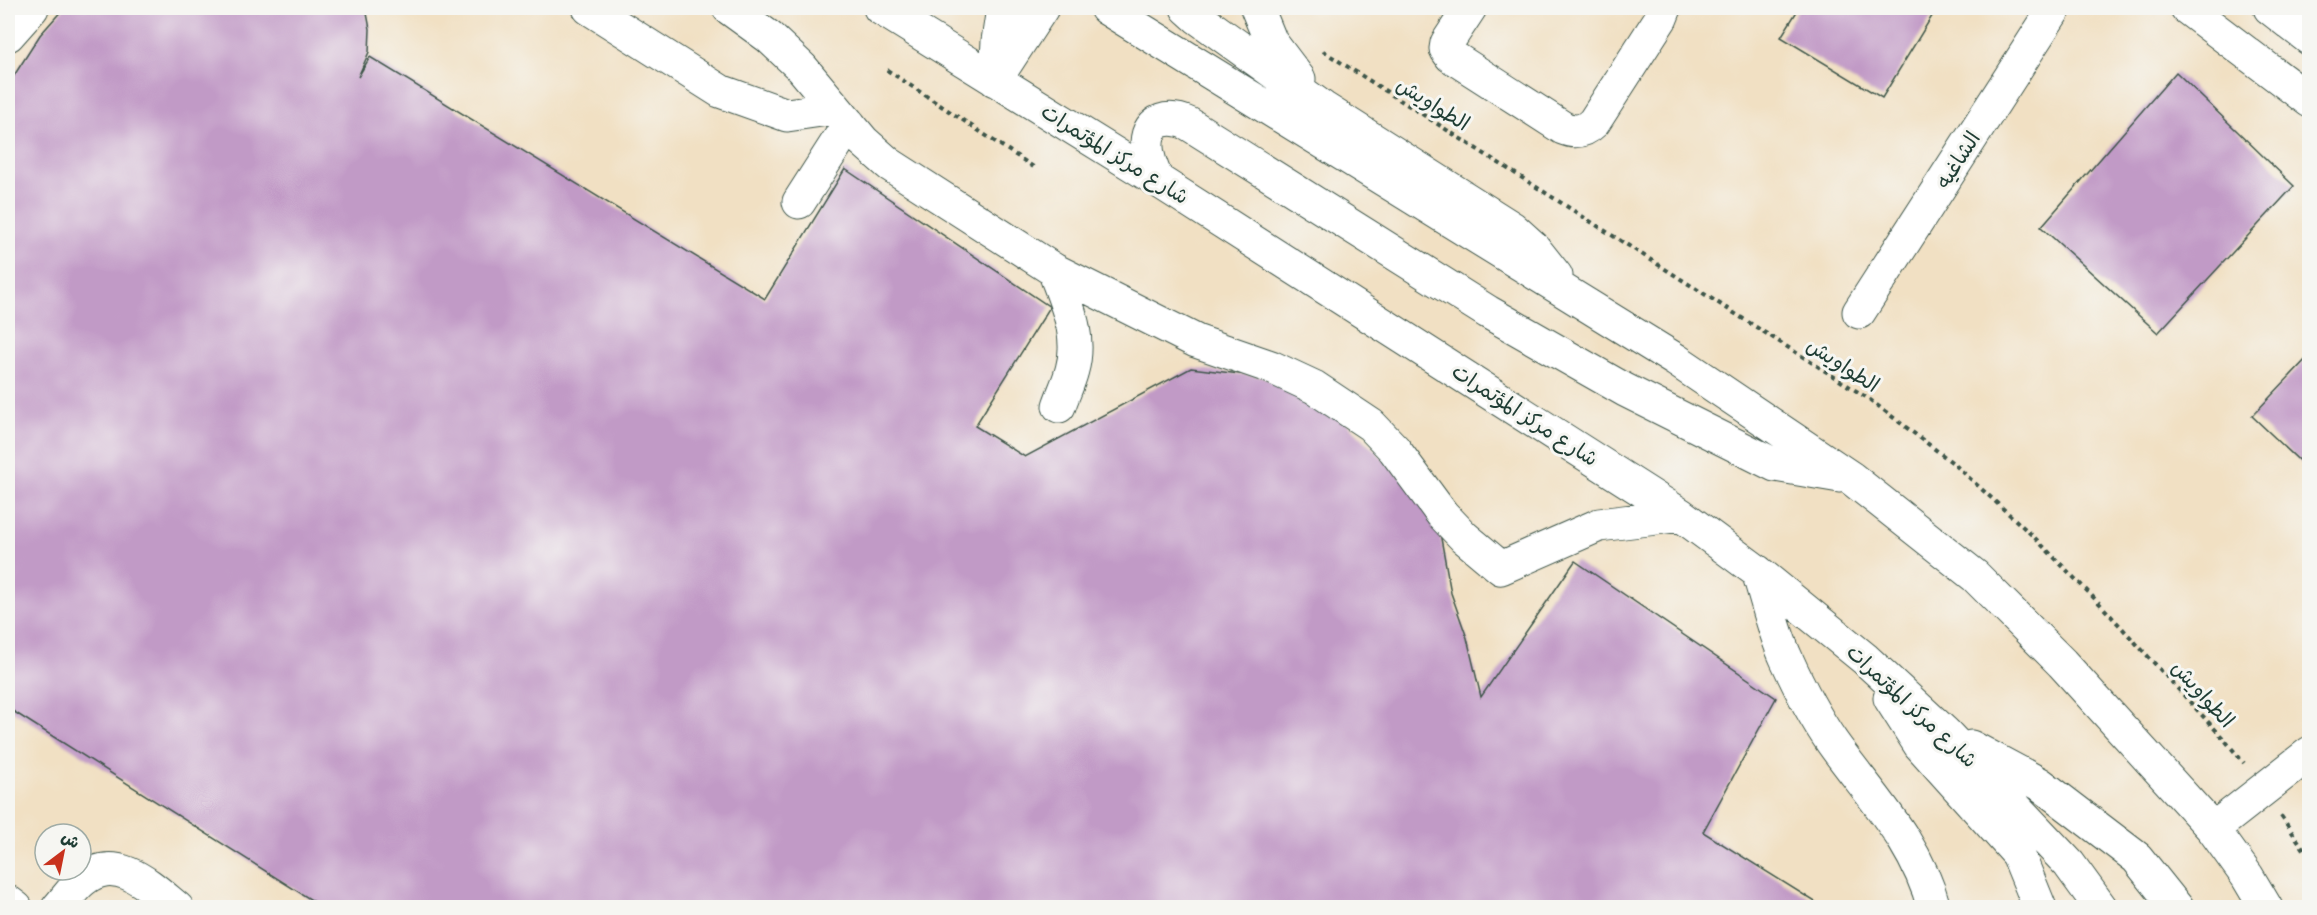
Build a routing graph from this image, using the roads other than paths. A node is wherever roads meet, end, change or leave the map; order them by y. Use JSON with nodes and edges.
{"nodes":[{"id":1,"x":32,"y":8,"type":"edge"},
{"id":2,"x":589,"y":8,"type":"edge"},
{"id":3,"x":729,"y":8,"type":"edge"},
{"id":4,"x":879,"y":8,"type":"edge"},
{"id":5,"x":1003,"y":8,"type":"edge"},
{"id":6,"x":1042,"y":8,"type":"edge"},
{"id":7,"x":1106,"y":8,"type":"edge"},
{"id":8,"x":1232,"y":8,"type":"edge"},
{"id":9,"x":1257,"y":8,"type":"edge"},
{"id":10,"x":1470,"y":8,"type":"edge"},
{"id":11,"x":1665,"y":8,"type":"edge"},
{"id":12,"x":2055,"y":8,"type":"edge"},
{"id":13,"x":2187,"y":8,"type":"edge"},
{"id":14,"x":2270,"y":8,"type":"edge"},
{"id":15,"x":1192,"y":13,"type":"edge"},
{"id":16,"x":8,"y":35,"type":"edge"},
{"id":17,"x":2310,"y":39,"type":"edge"},
{"id":18,"x":996,"y":80,"type":"junction"},
{"id":19,"x":2310,"y":101,"type":"edge"},
{"id":20,"x":1323,"y":108,"type":"junction"},
{"id":21,"x":842,"y":116,"type":"junction"},
{"id":22,"x":1157,"y":180,"type":"junction"},
{"id":23,"x":799,"y":202,"type":"dead end"},
{"id":24,"x":1054,"y":270,"type":"junction"},
{"id":25,"x":1566,"y":293,"type":"junction"},
{"id":26,"x":1859,"y":312,"type":"dead end"},
{"id":27,"x":1059,"y":406,"type":"dead end"},
{"id":28,"x":1851,"y":478,"type":"junction"},
{"id":29,"x":1681,"y":515,"type":"junction"},
{"id":30,"x":1758,"y":572,"type":"junction"},
{"id":31,"x":1865,"y":658,"type":"junction"},
{"id":32,"x":1945,"y":733,"type":"junction"},
{"id":33,"x":2310,"y":753,"type":"edge"},
{"id":34,"x":2212,"y":829,"type":"junction"},
{"id":35,"x":2069,"y":864,"type":"junction"},
{"id":36,"x":8,"y":902,"type":"edge"},
{"id":37,"x":16,"y":908,"type":"edge"},
{"id":38,"x":58,"y":908,"type":"edge"},
{"id":39,"x":177,"y":908,"type":"edge"},
{"id":40,"x":1934,"y":908,"type":"edge"},
{"id":41,"x":2040,"y":908,"type":"edge"},
{"id":42,"x":2086,"y":908,"type":"edge"},
{"id":43,"x":2101,"y":908,"type":"edge"},
{"id":44,"x":2177,"y":908,"type":"edge"},
{"id":45,"x":2266,"y":908,"type":"edge"}],
"edges":[{"from":1,"to":16,"type":"street"},
{"from":2,"to":21,"type":"street"},
{"from":3,"to":21,"type":"street"},
{"from":4,"to":18,"type":"street","name":"شارع مركز المؤتمرات"},
{"from":5,"to":18,"type":"street"},
{"from":6,"to":18,"type":"street"},
{"from":7,"to":25,"type":"street"},
{"from":8,"to":15,"type":"street"},
{"from":9,"to":20,"type":"street"},
{"from":10,"to":11,"type":"street"},
{"from":12,"to":26,"type":"street","name":"الشاغيه"},
{"from":13,"to":19,"type":"street"},
{"from":14,"to":17,"type":"street"},
{"from":15,"to":20,"type":"street"},
{"from":18,"to":22,"type":"street","name":"شارع مركز المؤتمرات"},
{"from":20,"to":25,"type":"street"},
{"from":21,"to":23,"type":"street"},
{"from":21,"to":24,"type":"street"},
{"from":22,"to":28,"type":"street"},
{"from":22,"to":29,"type":"street","name":"شارع مركز المؤتمرات"},
{"from":24,"to":27,"type":"street"},
{"from":24,"to":29,"type":"street"},
{"from":25,"to":28,"type":"street"},
{"from":28,"to":34,"type":"street"},
{"from":29,"to":30,"type":"street","name":"شارع مركز المؤتمرات"},
{"from":30,"to":31,"type":"street","name":"شارع مركز المؤتمرات"},
{"from":30,"to":40,"type":"street"},
{"from":31,"to":32,"type":"street","name":"شارع مركز المؤتمرات"},
{"from":31,"to":41,"type":"street"},
{"from":32,"to":35,"type":"street","name":"شارع مركز المؤتمرات"},
{"from":32,"to":44,"type":"street"},
{"from":33,"to":34,"type":"street"},
{"from":34,"to":45,"type":"street"},
{"from":35,"to":42,"type":"street"},
{"from":35,"to":43,"type":"street","name":"شارع مركز المؤتمرات"},
{"from":36,"to":37,"type":"street"},
{"from":38,"to":39,"type":"street"}]}
